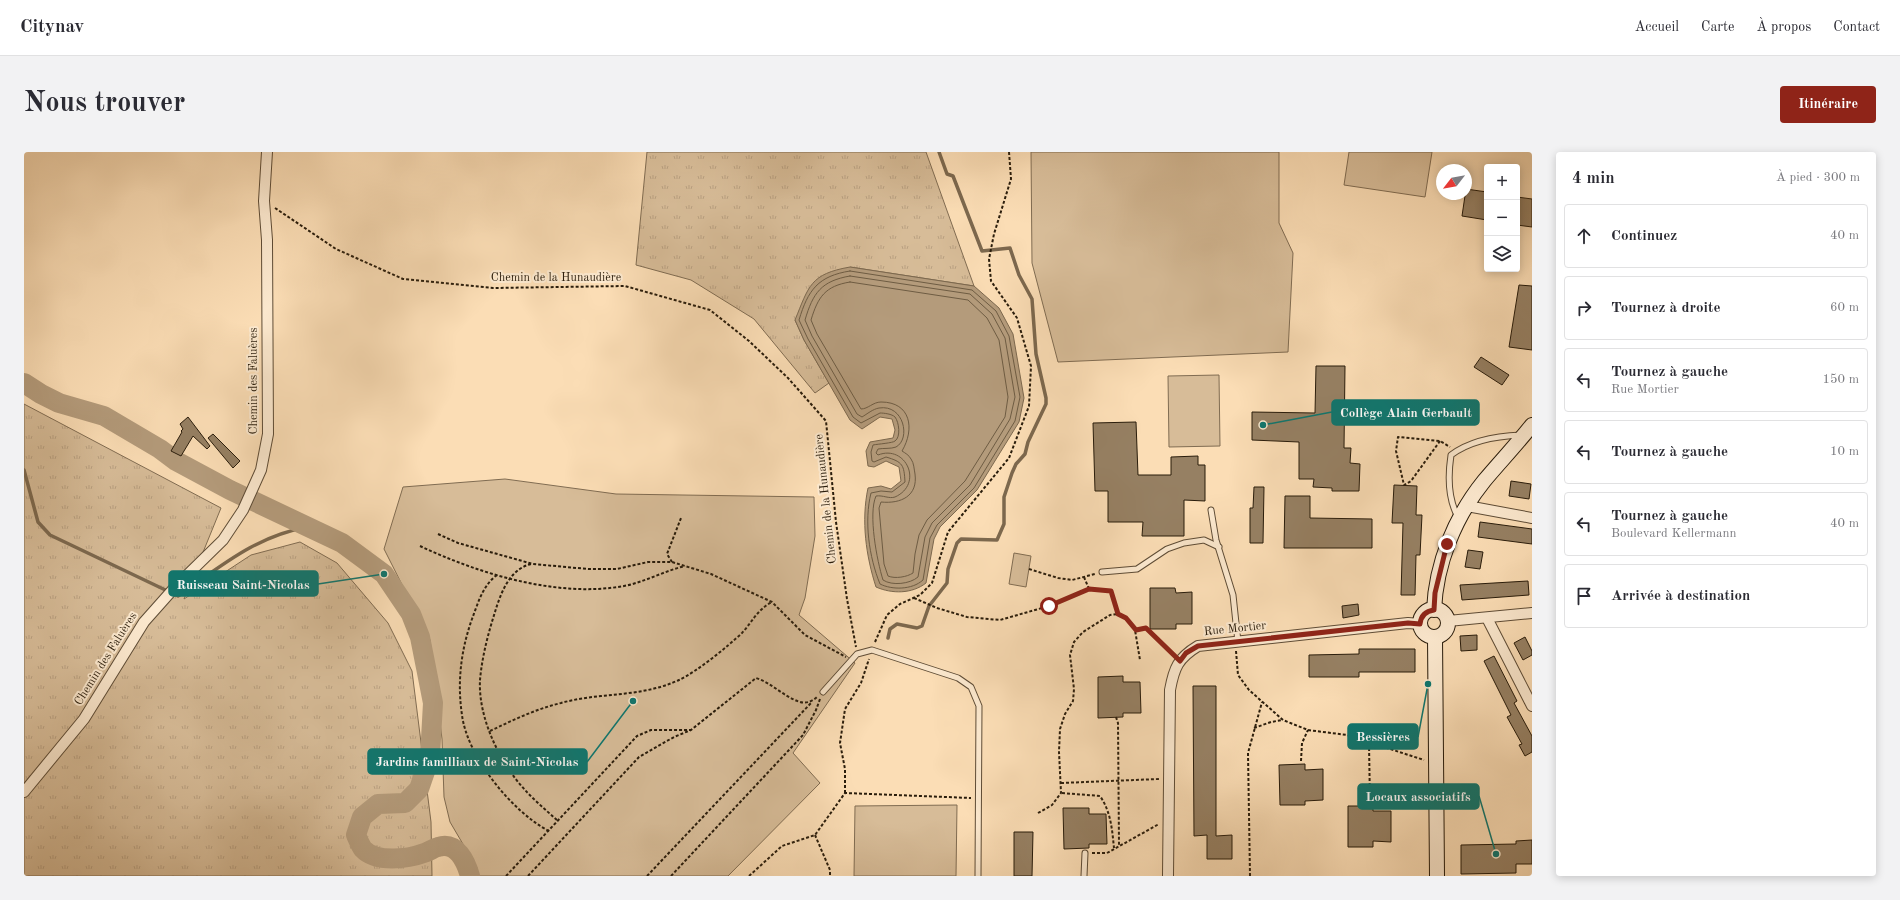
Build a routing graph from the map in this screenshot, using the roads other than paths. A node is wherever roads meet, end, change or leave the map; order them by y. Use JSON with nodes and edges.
{"nodes":[{"id":1,"x":267,"y":152,"type":"edge"},
{"id":2,"x":1528,"y":430,"type":"edge"},
{"id":3,"x":1467,"y":506,"type":"junction"},
{"id":4,"x":1210,"y":510,"type":"dead end"},
{"id":5,"x":1532,"y":518,"type":"edge"},
{"id":6,"x":1459,"y":520,"type":"junction"},
{"id":7,"x":1219,"y":547,"type":"junction"},
{"id":8,"x":1102,"y":572,"type":"road end"},
{"id":9,"x":1434,"y":610,"type":"junction"},
{"id":10,"x":1532,"y":613,"type":"edge"},
{"id":11,"x":1487,"y":618,"type":"junction"},
{"id":12,"x":1448,"y":621,"type":"junction"},
{"id":13,"x":1420,"y":624,"type":"junction"},
{"id":14,"x":1435,"y":638,"type":"junction"},
{"id":15,"x":1237,"y":642,"type":"junction"},
{"id":16,"x":823,"y":692,"type":"road end"},
{"id":17,"x":1532,"y":706,"type":"edge"},
{"id":18,"x":24,"y":792,"type":"edge"},
{"id":19,"x":1085,"y":853,"type":"road end"},
{"id":20,"x":978,"y":876,"type":"edge"},
{"id":21,"x":1084,"y":876,"type":"edge"},
{"id":22,"x":1168,"y":876,"type":"edge"},
{"id":23,"x":1437,"y":876,"type":"edge"}],
"edges":[{"from":1,"to":18,"type":"street","name":"Chemin des Faluères"},
{"from":2,"to":3,"type":"street"},
{"from":2,"to":6,"type":"lane"},
{"from":3,"to":5,"type":"street"},
{"from":3,"to":6,"type":"street"},
{"from":4,"to":7,"type":"lane"},
{"from":6,"to":9,"type":"street"},
{"from":7,"to":8,"type":"lane"},
{"from":7,"to":15,"type":"lane"},
{"from":9,"to":12,"type":"street"},
{"from":9,"to":13,"type":"street"},
{"from":10,"to":11,"type":"street"},
{"from":11,"to":12,"type":"street"},
{"from":11,"to":17,"type":"street"},
{"from":12,"to":14,"type":"street"},
{"from":13,"to":14,"type":"street"},
{"from":13,"to":15,"type":"street","name":"Rue Mortier"},
{"from":14,"to":23,"type":"street"},
{"from":15,"to":22,"type":"street","name":"Rue Mortier"},
{"from":16,"to":20,"type":"lane"},
{"from":19,"to":21,"type":"lane"}]}
